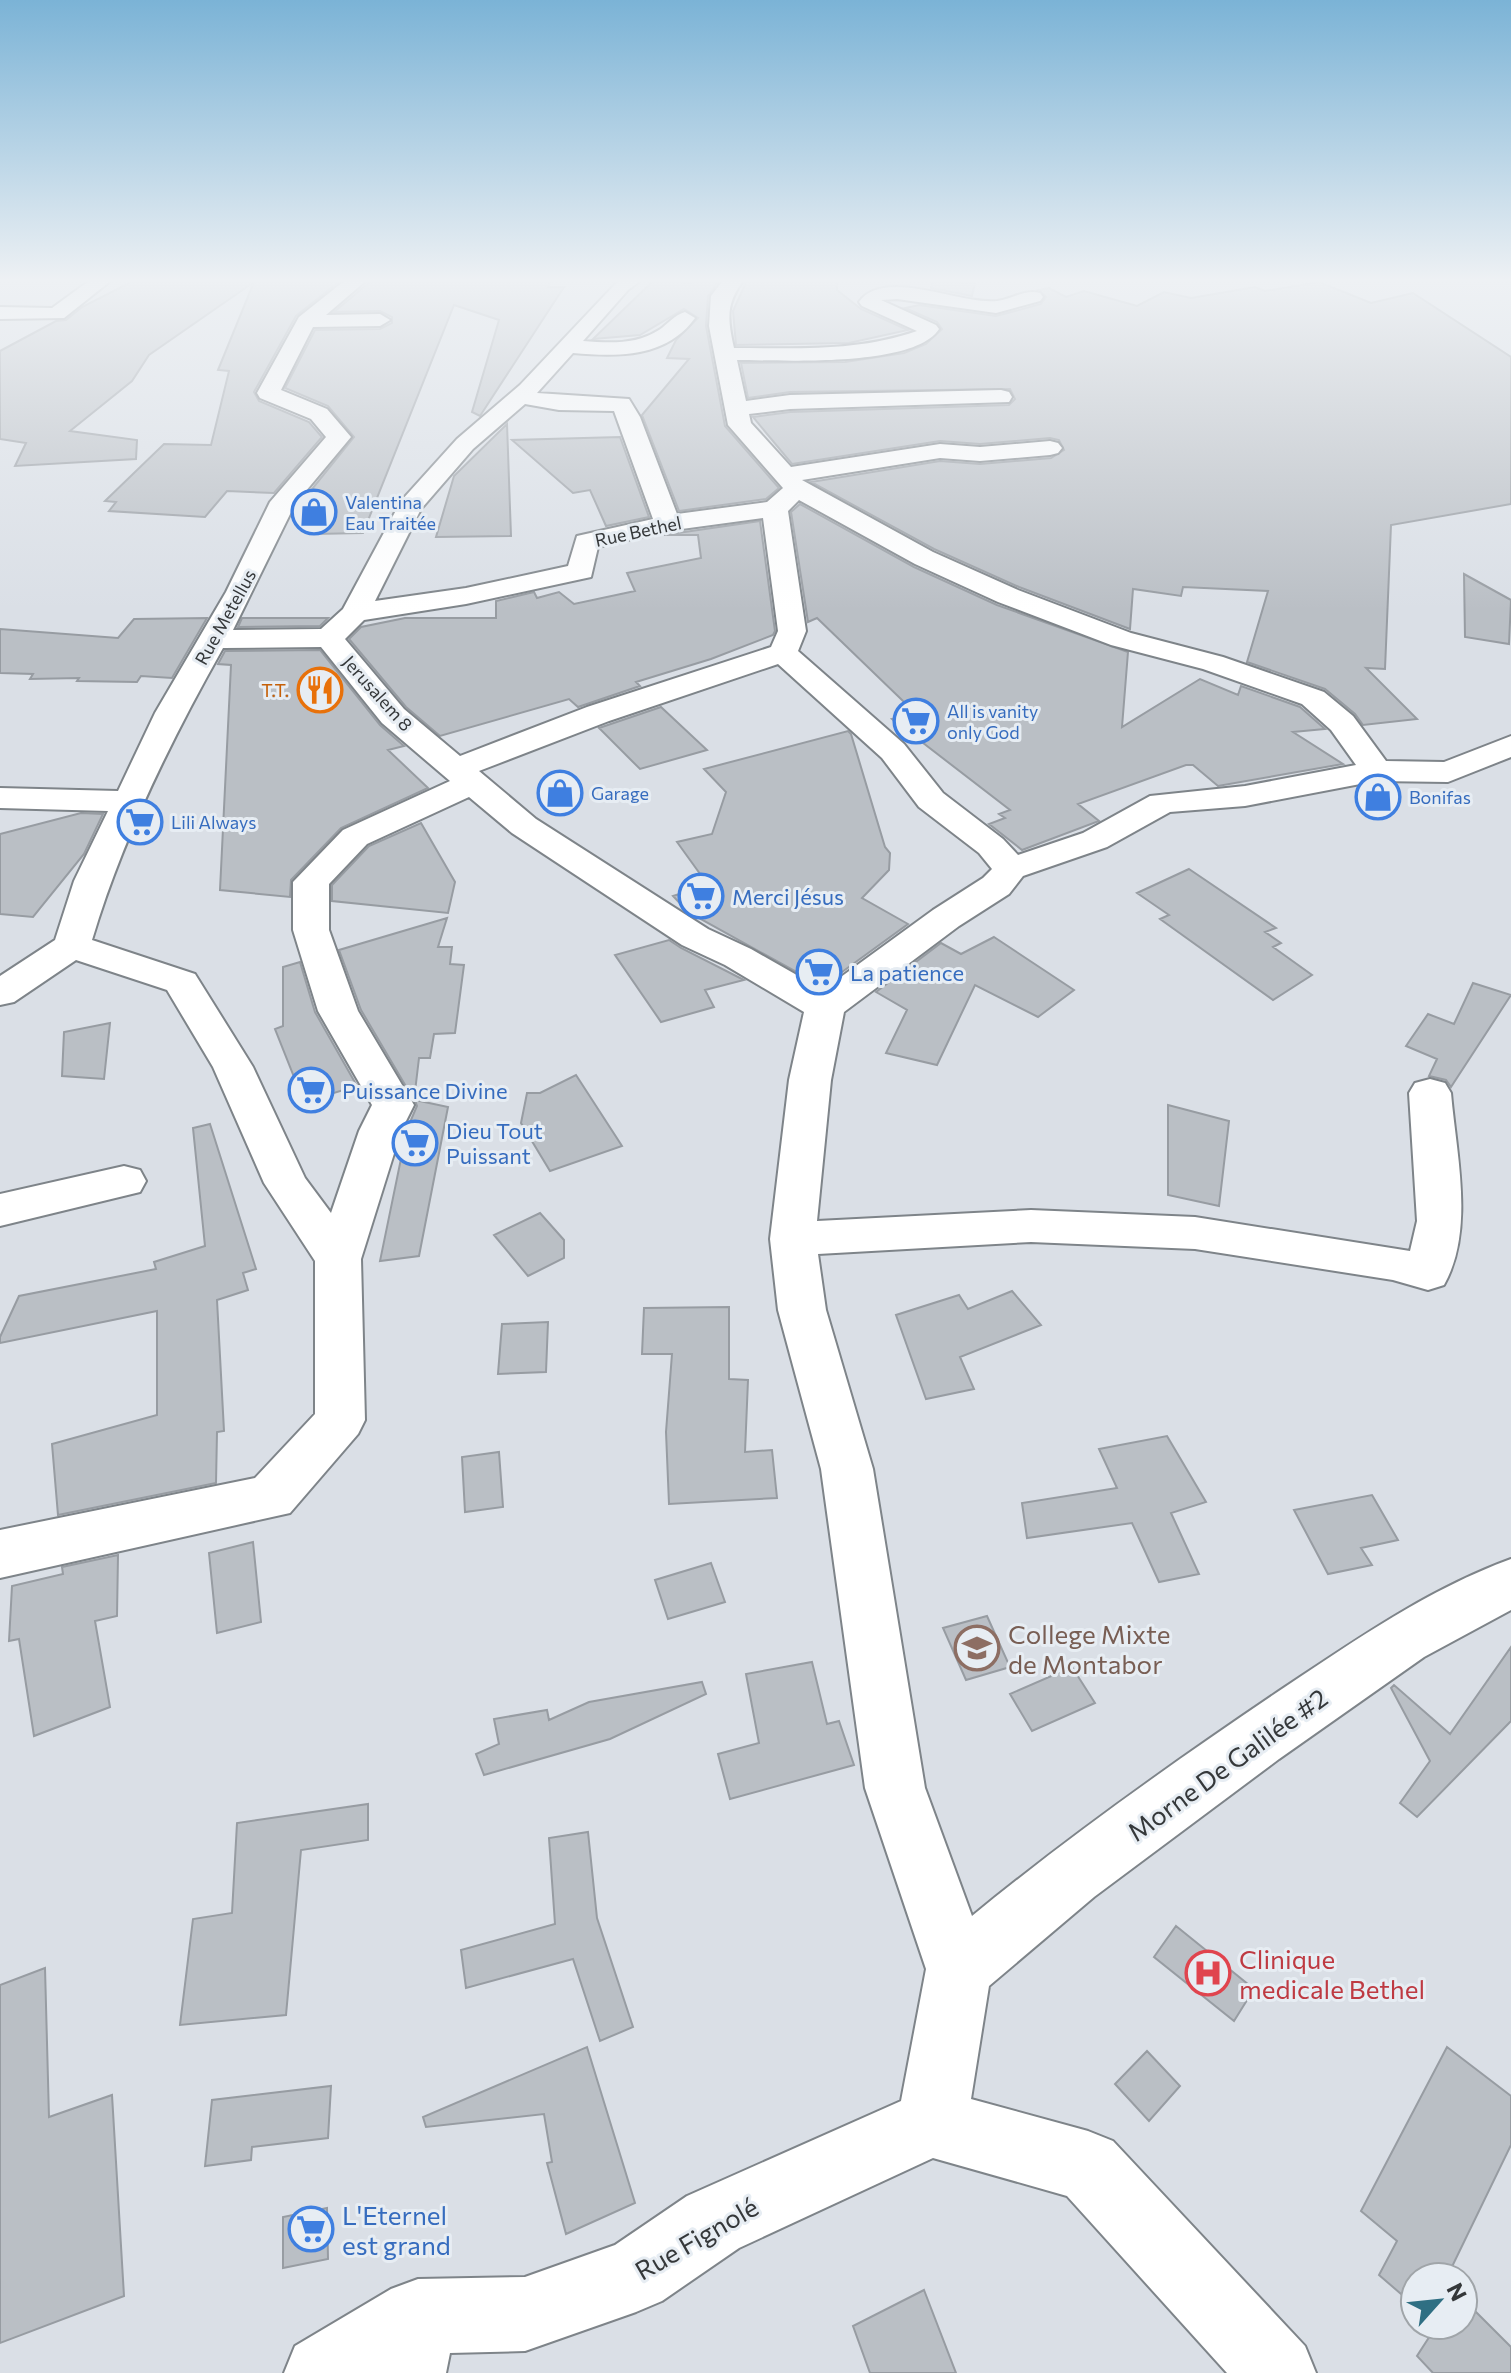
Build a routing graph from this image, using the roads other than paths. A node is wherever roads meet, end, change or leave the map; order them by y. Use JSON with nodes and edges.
{"nodes":[{"id":1,"x":270,"y":389,"type":"edge"},
{"id":2,"x":528,"y":389,"type":"edge"},
{"id":3,"x":731,"y":389,"type":"edge"},
{"id":4,"x":520,"y":397,"type":"junction"},
{"id":5,"x":1001,"y":397,"type":"dead end"},
{"id":6,"x":838,"y":401,"type":"junction"},
{"id":7,"x":736,"y":409,"type":"junction"},
{"id":8,"x":831,"y":424,"type":"dead end"},
{"id":9,"x":1050,"y":448,"type":"dead end"},
{"id":10,"x":786,"y":491,"type":"junction"},
{"id":11,"x":667,"y":523,"type":"junction"},
{"id":12,"x":355,"y":613,"type":"junction"},
{"id":13,"x":329,"y":638,"type":"junction"},
{"id":14,"x":213,"y":639,"type":"junction"},
{"id":15,"x":783,"y":653,"type":"junction"},
{"id":16,"x":1511,"y":746,"type":"edge"},
{"id":17,"x":1376,"y":771,"type":"junction"},
{"id":18,"x":464,"y":776,"type":"junction"},
{"id":19,"x":0,"y":798,"type":"edge"},
{"id":20,"x":131,"y":801,"type":"junction"},
{"id":21,"x":1011,"y":869,"type":"junction"},
{"id":22,"x":72,"y":946,"type":"junction"},
{"id":23,"x":0,"y":993,"type":"edge"},
{"id":24,"x":825,"y":1007,"type":"junction"},
{"id":25,"x":1430,"y":1093,"type":"dead end"},
{"id":26,"x":124,"y":1181,"type":"dead end"},
{"id":27,"x":0,"y":1210,"type":"edge"},
{"id":28,"x":793,"y":1239,"type":"junction"},
{"id":29,"x":338,"y":1259,"type":"junction"},
{"id":30,"x":0,"y":1554,"type":"edge"},
{"id":31,"x":1511,"y":1583,"type":"edge"},
{"id":32,"x":959,"y":1969,"type":"junction"},
{"id":33,"x":932,"y":2123,"type":"junction"},
{"id":34,"x":413,"y":2344,"type":"edge"},
{"id":35,"x":322,"y":2373,"type":"edge"},
{"id":36,"x":1278,"y":2373,"type":"edge"}],
"edges":[{"from":1,"to":14,"type":"street","name":"Rue Metellus"},
{"from":2,"to":4,"type":"street","name":"Jerusalem 8"},
{"from":3,"to":7,"type":"street"},
{"from":4,"to":11,"type":"street"},
{"from":4,"to":12,"type":"street","name":"Jerusalem 8"},
{"from":5,"to":6,"type":"street"},
{"from":6,"to":7,"type":"street"},
{"from":6,"to":8,"type":"street"},
{"from":7,"to":10,"type":"street"},
{"from":9,"to":10,"type":"street","name":"Rue Bethel"},
{"from":10,"to":11,"type":"street","name":"Rue Bethel"},
{"from":10,"to":15,"type":"street"},
{"from":10,"to":17,"type":"street"},
{"from":11,"to":12,"type":"street","name":"Rue Bethel"},
{"from":12,"to":13,"type":"street","name":"Jerusalem 8"},
{"from":13,"to":14,"type":"street"},
{"from":13,"to":18,"type":"street","name":"Jerusalem 8"},
{"from":14,"to":20,"type":"street","name":"Rue Metellus"},
{"from":15,"to":18,"type":"street"},
{"from":15,"to":21,"type":"street"},
{"from":16,"to":17,"type":"street"},
{"from":17,"to":21,"type":"street"},
{"from":18,"to":24,"type":"street","name":"Jerusalem 8"},
{"from":18,"to":29,"type":"street"},
{"from":19,"to":20,"type":"street"},
{"from":20,"to":22,"type":"street","name":"Rue Metellus"},
{"from":21,"to":24,"type":"street"},
{"from":22,"to":23,"type":"street"},
{"from":22,"to":29,"type":"street"},
{"from":24,"to":28,"type":"street"},
{"from":25,"to":28,"type":"street"},
{"from":26,"to":27,"type":"street"},
{"from":28,"to":32,"type":"street"},
{"from":29,"to":30,"type":"street"},
{"from":31,"to":32,"type":"street","name":"Morne De Galilée #2"},
{"from":32,"to":33,"type":"street"},
{"from":33,"to":34,"type":"street","name":"Rue Fignolé"},
{"from":33,"to":36,"type":"street"},
{"from":34,"to":35,"type":"street","name":"Rue Fignolé"}]}
